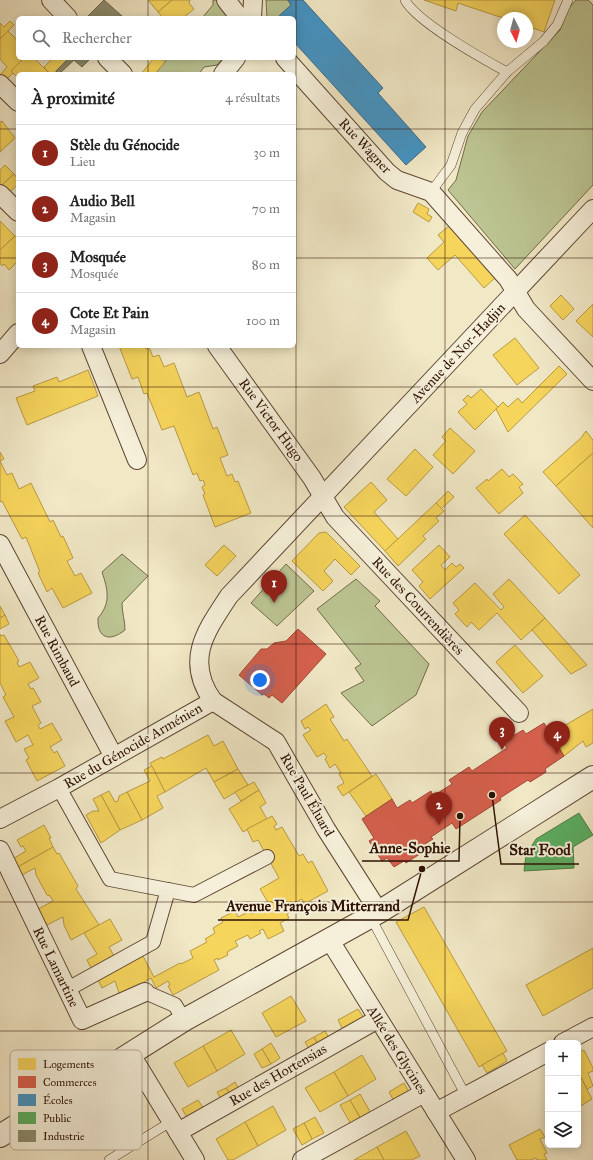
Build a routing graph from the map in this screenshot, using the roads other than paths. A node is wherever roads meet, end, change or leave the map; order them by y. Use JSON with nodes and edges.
{"nodes":[{"id":1,"x":51,"y":0,"type":"edge"},
{"id":2,"x":226,"y":0,"type":"edge"},
{"id":3,"x":253,"y":0,"type":"edge"},
{"id":4,"x":405,"y":0,"type":"edge"},
{"id":5,"x":568,"y":0,"type":"edge"},
{"id":6,"x":66,"y":16,"type":"edge"},
{"id":7,"x":238,"y":16,"type":"edge"},
{"id":8,"x":252,"y":16,"type":"edge"},
{"id":9,"x":109,"y":60,"type":"edge"},
{"id":10,"x":234,"y":60,"type":"edge"},
{"id":11,"x":287,"y":60,"type":"edge"},
{"id":12,"x":121,"y":72,"type":"edge"},
{"id":13,"x":225,"y":72,"type":"edge"},
{"id":14,"x":507,"y":72,"type":"junction"},
{"id":15,"x":0,"y":84,"type":"edge"},
{"id":16,"x":16,"y":100,"type":"edge"},
{"id":17,"x":431,"y":192,"type":"junction"},
{"id":18,"x":0,"y":194,"type":"edge"},
{"id":19,"x":593,"y":209,"type":"edge"},
{"id":20,"x":16,"y":210,"type":"edge"},
{"id":21,"x":516,"y":292,"type":"junction"},
{"id":22,"x":16,"y":336,"type":"edge"},
{"id":23,"x":92,"y":348,"type":"edge"},
{"id":24,"x":218,"y":348,"type":"edge"},
{"id":25,"x":0,"y":354,"type":"edge"},
{"id":26,"x":593,"y":381,"type":"edge"},
{"id":27,"x":137,"y":460,"type":"dead end"},
{"id":28,"x":323,"y":496,"type":"junction"},
{"id":29,"x":0,"y":544,"type":"edge"},
{"id":30,"x":213,"y":701,"type":"junction"},
{"id":31,"x":519,"y":713,"type":"dead end"},
{"id":32,"x":114,"y":757,"type":"junction"},
{"id":33,"x":593,"y":777,"type":"edge"},
{"id":34,"x":59,"y":788,"type":"junction"},
{"id":35,"x":0,"y":819,"type":"edge"},
{"id":36,"x":0,"y":850,"type":"edge"},
{"id":37,"x":267,"y":857,"type":"dead end"},
{"id":38,"x":168,"y":890,"type":"junction"},
{"id":39,"x":374,"y":914,"type":"junction"},
{"id":40,"x":329,"y":939,"type":"junction"},
{"id":41,"x":66,"y":990,"type":"junction"},
{"id":42,"x":145,"y":992,"type":"joint"},
{"id":43,"x":378,"y":1019,"type":"junction"},
{"id":44,"x":184,"y":1020,"type":"junction"},
{"id":45,"x":593,"y":1027,"type":"edge"},
{"id":46,"x":569,"y":1040,"type":"edge"},
{"id":47,"x":135,"y":1050,"type":"edge"},
{"id":48,"x":545,"y":1054,"type":"edge"},
{"id":49,"x":142,"y":1072,"type":"edge"},
{"id":50,"x":424,"y":1092,"type":"junction"},
{"id":51,"x":466,"y":1096,"type":"junction"},
{"id":52,"x":436,"y":1112,"type":"junction"},
{"id":53,"x":175,"y":1126,"type":"junction"},
{"id":54,"x":10,"y":1130,"type":"edge"},
{"id":55,"x":0,"y":1136,"type":"edge"},
{"id":56,"x":142,"y":1143,"type":"edge"},
{"id":57,"x":128,"y":1150,"type":"edge"},
{"id":58,"x":109,"y":1160,"type":"edge"},
{"id":59,"x":195,"y":1160,"type":"edge"},
{"id":60,"x":302,"y":1160,"type":"edge"},
{"id":61,"x":466,"y":1160,"type":"edge"}],
"edges":[{"from":1,"to":6,"type":"street"},
{"from":2,"to":7,"type":"street"},
{"from":3,"to":8,"type":"street"},
{"from":4,"to":14,"type":"lane"},
{"from":5,"to":14,"type":"lane"},
{"from":9,"to":12,"type":"street"},
{"from":10,"to":13,"type":"street"},
{"from":11,"to":17,"type":"street","name":"Rue Wagner"},
{"from":14,"to":17,"type":"lane"},
{"from":15,"to":16,"type":"street"},
{"from":17,"to":21,"type":"street","name":"Rue Wagner"},
{"from":18,"to":20,"type":"street"},
{"from":19,"to":21,"type":"street","name":"Avenue de Nor-Hadjin"},
{"from":21,"to":26,"type":"street","name":"Rue Wagner"},
{"from":21,"to":28,"type":"street","name":"Avenue de Nor-Hadjin"},
{"from":22,"to":25,"type":"street"},
{"from":23,"to":27,"type":"street"},
{"from":24,"to":28,"type":"street","name":"Rue Victor Hugo"},
{"from":28,"to":30,"type":"street","name":"Rue du Génocide Arménien"},
{"from":28,"to":31,"type":"street","name":"Rue des Courrendières"},
{"from":29,"to":32,"type":"street","name":"Rue Rimbaud"},
{"from":30,"to":32,"type":"street","name":"Rue du Génocide Arménien"},
{"from":30,"to":39,"type":"street","name":"Rue Paul Éluard"},
{"from":32,"to":34,"type":"street","name":"Rue du Génocide Arménien"},
{"from":33,"to":39,"type":"street"},
{"from":34,"to":35,"type":"street","name":"Rue du Génocide Arménien"},
{"from":34,"to":38,"type":"street"},
{"from":36,"to":41,"type":"street","name":"Rue Lamartine"},
{"from":37,"to":38,"type":"street"},
{"from":38,"to":41,"type":"street"},
{"from":39,"to":40,"type":"street"},
{"from":39,"to":51,"type":"lane"},
{"from":40,"to":43,"type":"street","name":"Allée des Glycines"},
{"from":40,"to":44,"type":"street"},
{"from":41,"to":42,"type":"street","name":"Rue Lamartine"},
{"from":42,"to":44,"type":"street"},
{"from":43,"to":50,"type":"street","name":"Allée des Glycines"},
{"from":43,"to":53,"type":"street","name":"Rue des Hortensias"},
{"from":44,"to":47,"type":"street"},
{"from":45,"to":46,"type":"street"},
{"from":48,"to":51,"type":"street"},
{"from":49,"to":53,"type":"street"},
{"from":50,"to":52,"type":"street","name":"Allée des Glycines"},
{"from":50,"to":60,"type":"street"},
{"from":51,"to":52,"type":"street"},
{"from":52,"to":61,"type":"street","name":"Allée des Glycines"},
{"from":53,"to":56,"type":"lane"},
{"from":53,"to":59,"type":"street"},
{"from":54,"to":55,"type":"street"},
{"from":57,"to":58,"type":"lane"}]}
